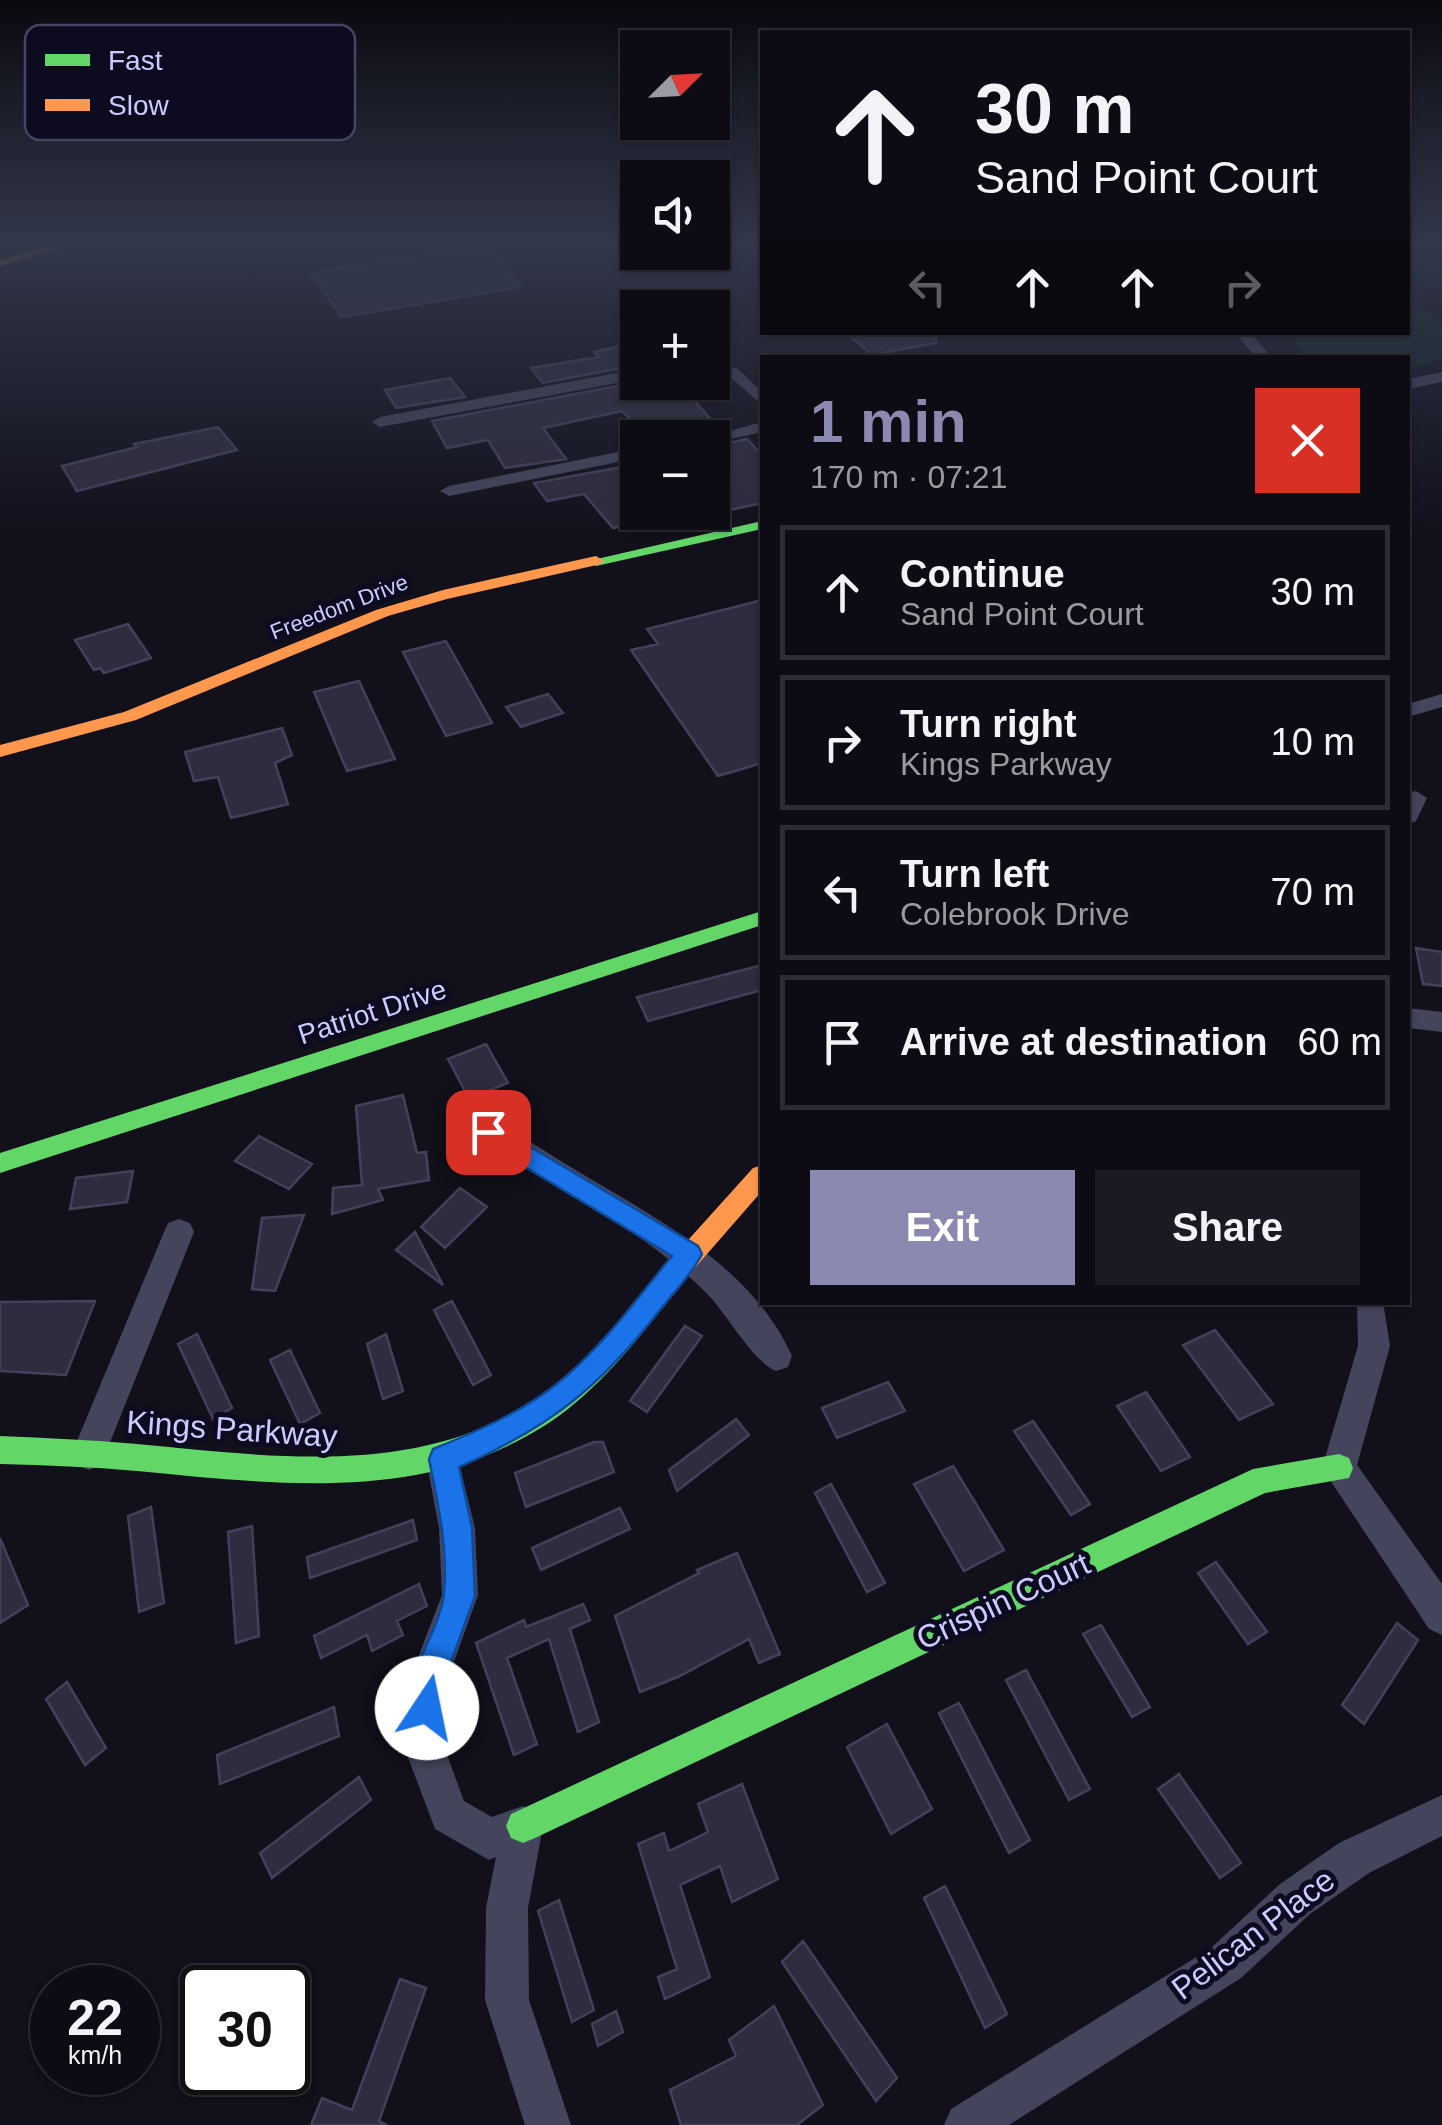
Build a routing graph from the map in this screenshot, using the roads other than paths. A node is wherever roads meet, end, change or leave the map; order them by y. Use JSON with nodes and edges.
{"nodes":[{"id":1,"x":730,"y":371,"type":"edge"},
{"id":2,"x":620,"y":377,"type":"edge"},
{"id":3,"x":1442,"y":377,"type":"edge"},
{"id":4,"x":1410,"y":384,"type":"edge"},
{"id":5,"x":760,"y":398,"type":"edge"},
{"id":6,"x":380,"y":422,"type":"dead end"},
{"id":7,"x":760,"y":427,"type":"edge"},
{"id":8,"x":730,"y":434,"type":"edge"},
{"id":9,"x":620,"y":457,"type":"edge"},
{"id":10,"x":450,"y":491,"type":"dead end"},
{"id":11,"x":760,"y":525,"type":"edge"},
{"id":12,"x":1442,"y":700,"type":"edge"},
{"id":13,"x":1410,"y":710,"type":"edge"},
{"id":14,"x":0,"y":751,"type":"edge"},
{"id":15,"x":760,"y":919,"type":"edge"},
{"id":16,"x":1410,"y":1018,"type":"edge"},
{"id":17,"x":1442,"y":1022,"type":"edge"},
{"id":18,"x":488,"y":1132,"type":"dead end"},
{"id":19,"x":0,"y":1163,"type":"edge"},
{"id":20,"x":760,"y":1177,"type":"edge"},
{"id":21,"x":179,"y":1232,"type":"dead end"},
{"id":22,"x":689,"y":1254,"type":"junction"},
{"id":23,"x":1370,"y":1308,"type":"dead end"},
{"id":24,"x":776,"y":1356,"type":"dead end"},
{"id":25,"x":0,"y":1450,"type":"edge"},
{"id":26,"x":90,"y":1453,"type":"junction"},
{"id":27,"x":443,"y":1459,"type":"junction"},
{"id":28,"x":1339,"y":1468,"type":"junction"},
{"id":29,"x":1442,"y":1616,"type":"edge"},
{"id":30,"x":1442,"y":1815,"type":"edge"},
{"id":31,"x":523,"y":1826,"type":"junction"},
{"id":32,"x":548,"y":2125,"type":"edge"},
{"id":33,"x":967,"y":2125,"type":"edge"}],
"edges":[{"from":1,"to":5,"type":"street"},
{"from":2,"to":6,"type":"street"},
{"from":3,"to":4,"type":"street"},
{"from":7,"to":8,"type":"street"},
{"from":9,"to":10,"type":"street"},
{"from":11,"to":14,"type":"street","name":"Freedom Drive"},
{"from":12,"to":13,"type":"street"},
{"from":15,"to":19,"type":"street","name":"Patriot Drive"},
{"from":16,"to":17,"type":"street"},
{"from":18,"to":22,"type":"street"},
{"from":20,"to":22,"type":"street","name":"Kings Parkway"},
{"from":21,"to":26,"type":"street"},
{"from":22,"to":24,"type":"street"},
{"from":22,"to":27,"type":"street","name":"Kings Parkway"},
{"from":23,"to":28,"type":"street"},
{"from":25,"to":26,"type":"street","name":"Kings Parkway"},
{"from":26,"to":27,"type":"street","name":"Kings Parkway"},
{"from":27,"to":31,"type":"street"},
{"from":28,"to":29,"type":"street"},
{"from":28,"to":31,"type":"street","name":"Crispin Court"},
{"from":30,"to":33,"type":"street","name":"Pelican Place"},
{"from":31,"to":32,"type":"street"}]}
